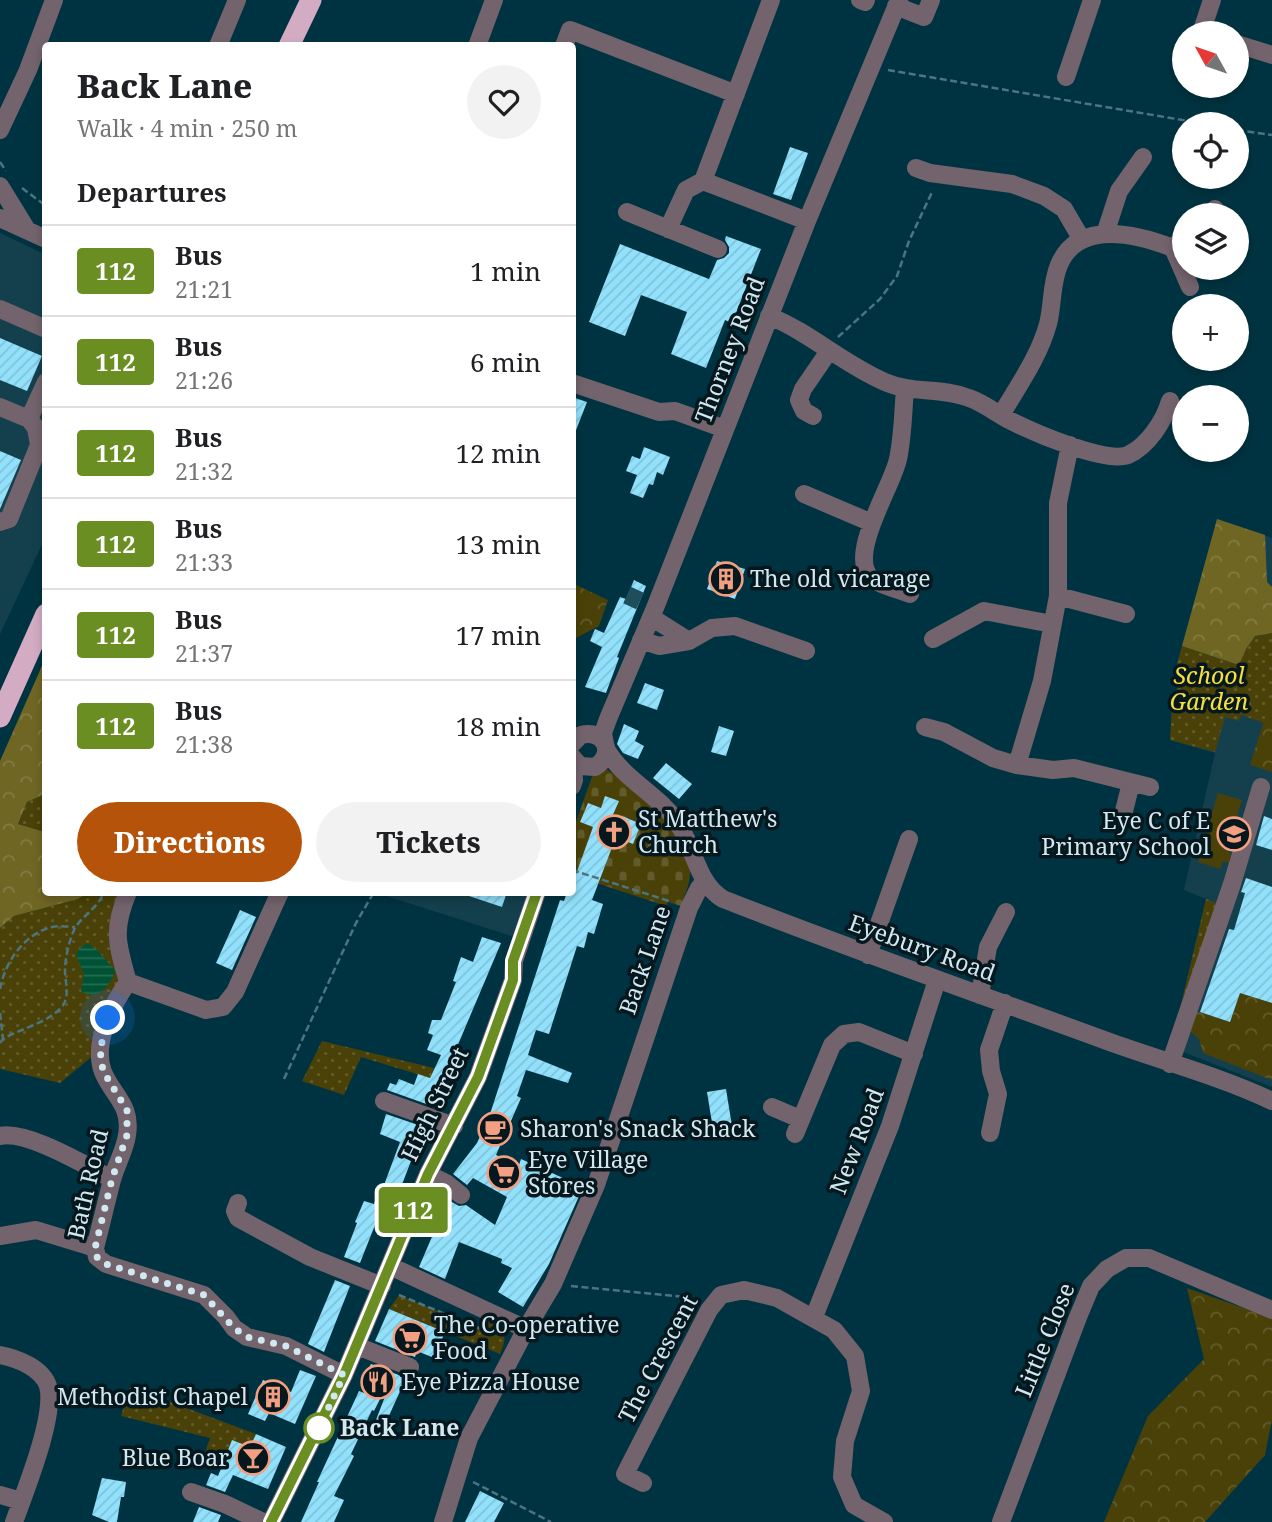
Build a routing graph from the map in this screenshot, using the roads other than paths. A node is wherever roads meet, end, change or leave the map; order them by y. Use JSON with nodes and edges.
{"nodes":[{"id":1,"x":237,"y":0,"type":"edge"},
{"id":2,"x":312,"y":0,"type":"edge"},
{"id":3,"x":494,"y":0,"type":"edge"},
{"id":4,"x":771,"y":0,"type":"edge"},
{"id":5,"x":860,"y":0,"type":"edge"},
{"id":6,"x":866,"y":0,"type":"edge"},
{"id":7,"x":1092,"y":0,"type":"edge"},
{"id":8,"x":1212,"y":0,"type":"edge"},
{"id":9,"x":48,"y":2,"type":"edge"},
{"id":10,"x":897,"y":3,"type":"edge"},
{"id":11,"x":925,"y":15,"type":"edge"},
{"id":12,"x":1205,"y":21,"type":"edge"},
{"id":13,"x":220,"y":42,"type":"edge"},
{"id":14,"x":291,"y":42,"type":"edge"},
{"id":15,"x":478,"y":42,"type":"edge"},
{"id":16,"x":566,"y":42,"type":"edge"},
{"id":17,"x":1250,"y":48,"type":"edge"},
{"id":18,"x":1272,"y":55,"type":"edge"},
{"id":19,"x":1066,"y":77,"type":"dead end"},
{"id":20,"x":736,"y":94,"type":"junction"},
{"id":21,"x":2,"y":120,"type":"edge"},
{"id":22,"x":1143,"y":157,"type":"dead end"},
{"id":23,"x":916,"y":167,"type":"dead end"},
{"id":24,"x":703,"y":181,"type":"junction"},
{"id":25,"x":0,"y":186,"type":"edge"},
{"id":26,"x":627,"y":212,"type":"dead end"},
{"id":27,"x":0,"y":218,"type":"edge"},
{"id":28,"x":807,"y":221,"type":"junction"},
{"id":29,"x":668,"y":229,"type":"junction"},
{"id":30,"x":27,"y":230,"type":"junction"},
{"id":31,"x":1105,"y":234,"type":"junction"},
{"id":32,"x":42,"y":237,"type":"edge"},
{"id":33,"x":1081,"y":238,"type":"junction"},
{"id":34,"x":1172,"y":242,"type":"edge"},
{"id":35,"x":718,"y":249,"type":"dead end"},
{"id":36,"x":1188,"y":280,"type":"edge"},
{"id":37,"x":1190,"y":287,"type":"dead end"},
{"id":38,"x":0,"y":309,"type":"edge"},
{"id":39,"x":769,"y":316,"type":"junction"},
{"id":40,"x":42,"y":327,"type":"edge"},
{"id":41,"x":829,"y":351,"type":"junction"},
{"id":42,"x":576,"y":384,"type":"edge"},
{"id":43,"x":905,"y":389,"type":"junction"},
{"id":44,"x":42,"y":391,"type":"edge"},
{"id":45,"x":0,"y":407,"type":"edge"},
{"id":46,"x":1172,"y":412,"type":"edge"},
{"id":47,"x":1001,"y":415,"type":"junction"},
{"id":48,"x":813,"y":416,"type":"dead end"},
{"id":49,"x":29,"y":419,"type":"junction"},
{"id":50,"x":725,"y":429,"type":"junction"},
{"id":51,"x":1070,"y":445,"type":"junction"},
{"id":52,"x":804,"y":494,"type":"dead end"},
{"id":53,"x":0,"y":523,"type":"edge"},
{"id":54,"x":872,"y":523,"type":"junction"},
{"id":55,"x":910,"y":594,"type":"dead end"},
{"id":56,"x":1058,"y":596,"type":"junction"},
{"id":57,"x":649,"y":609,"type":"junction"},
{"id":58,"x":1126,"y":614,"type":"dead end"},
{"id":59,"x":42,"y":623,"type":"edge"},
{"id":60,"x":1052,"y":624,"type":"junction"},
{"id":61,"x":933,"y":639,"type":"dead end"},
{"id":62,"x":641,"y":640,"type":"junction"},
{"id":63,"x":690,"y":641,"type":"junction"},
{"id":64,"x":806,"y":651,"type":"dead end"},
{"id":65,"x":0,"y":717,"type":"edge"},
{"id":66,"x":608,"y":719,"type":"junction"},
{"id":67,"x":925,"y":727,"type":"dead end"},
{"id":68,"x":578,"y":735,"type":"edge"},
{"id":69,"x":589,"y":763,"type":"edge"},
{"id":70,"x":1017,"y":765,"type":"junction"},
{"id":71,"x":1131,"y":783,"type":"junction"},
{"id":72,"x":1150,"y":787,"type":"dead end"},
{"id":73,"x":1261,"y":787,"type":"dead end"},
{"id":74,"x":1124,"y":811,"type":"dead end"},
{"id":75,"x":909,"y":839,"type":"dead end"},
{"id":76,"x":705,"y":881,"type":"junction"},
{"id":77,"x":126,"y":896,"type":"edge"},
{"id":78,"x":279,"y":896,"type":"edge"},
{"id":79,"x":536,"y":896,"type":"edge"},
{"id":80,"x":1006,"y":912,"type":"dead end"},
{"id":81,"x":868,"y":955,"type":"junction"},
{"id":82,"x":937,"y":980,"type":"junction"},
{"id":83,"x":128,"y":982,"type":"junction"},
{"id":84,"x":980,"y":995,"type":"junction"},
{"id":85,"x":1005,"y":1003,"type":"junction"},
{"id":86,"x":914,"y":1054,"type":"junction"},
{"id":87,"x":1170,"y":1063,"type":"junction"},
{"id":88,"x":384,"y":1101,"type":"dead end"},
{"id":89,"x":1272,"y":1101,"type":"edge"},
{"id":90,"x":772,"y":1107,"type":"dead end"},
{"id":91,"x":454,"y":1126,"type":"junction"},
{"id":92,"x":990,"y":1132,"type":"dead end"},
{"id":93,"x":0,"y":1136,"type":"edge"},
{"id":94,"x":428,"y":1174,"type":"junction"},
{"id":95,"x":112,"y":1179,"type":"junction"},
{"id":96,"x":461,"y":1195,"type":"dead end"},
{"id":97,"x":238,"y":1203,"type":"dead end"},
{"id":98,"x":0,"y":1236,"type":"edge"},
{"id":99,"x":95,"y":1248,"type":"junction"},
{"id":100,"x":390,"y":1266,"type":"junction"},
{"id":101,"x":382,"y":1286,"type":"junction"},
{"id":102,"x":1272,"y":1310,"type":"edge"},
{"id":103,"x":814,"y":1317,"type":"junction"},
{"id":104,"x":526,"y":1329,"type":"junction"},
{"id":105,"x":357,"y":1346,"type":"junction"},
{"id":106,"x":0,"y":1355,"type":"edge"},
{"id":107,"x":410,"y":1367,"type":"dead end"},
{"id":108,"x":344,"y":1375,"type":"junction"},
{"id":109,"x":643,"y":1483,"type":"dead end"},
{"id":110,"x":191,"y":1492,"type":"dead end"},
{"id":111,"x":0,"y":1495,"type":"edge"},
{"id":112,"x":21,"y":1502,"type":"junction"},
{"id":113,"x":14,"y":1522,"type":"edge"},
{"id":114,"x":263,"y":1522,"type":"edge"},
{"id":115,"x":271,"y":1522,"type":"edge"},
{"id":116,"x":443,"y":1522,"type":"edge"},
{"id":117,"x":884,"y":1522,"type":"edge"},
{"id":118,"x":1001,"y":1522,"type":"edge"}],
"edges":[{"from":1,"to":13,"type":"street"},
{"from":2,"to":14,"type":"highway"},
{"from":3,"to":15,"type":"street"},
{"from":4,"to":20,"type":"street"},
{"from":5,"to":6,"type":"street"},
{"from":7,"to":19,"type":"street"},
{"from":8,"to":12,"type":"street"},
{"from":9,"to":21,"type":"street"},
{"from":10,"to":11,"type":"street"},
{"from":10,"to":28,"type":"street","name":"Thorney Road"},
{"from":16,"to":20,"type":"street"},
{"from":17,"to":18,"type":"street"},
{"from":20,"to":24,"type":"street"},
{"from":22,"to":31,"type":"street"},
{"from":23,"to":33,"type":"street"},
{"from":24,"to":28,"type":"street"},
{"from":24,"to":29,"type":"street"},
{"from":25,"to":30,"type":"street"},
{"from":26,"to":29,"type":"street"},
{"from":27,"to":30,"type":"street"},
{"from":28,"to":39,"type":"street","name":"Thorney Road"},
{"from":29,"to":35,"type":"street"},
{"from":30,"to":32,"type":"street"},
{"from":31,"to":33,"type":"street"},
{"from":31,"to":34,"type":"street"},
{"from":33,"to":47,"type":"street"},
{"from":36,"to":37,"type":"street"},
{"from":38,"to":40,"type":"street"},
{"from":39,"to":41,"type":"street"},
{"from":39,"to":50,"type":"street","name":"Thorney Road"},
{"from":41,"to":43,"type":"street"},
{"from":41,"to":48,"type":"street"},
{"from":42,"to":50,"type":"street"},
{"from":43,"to":47,"type":"street"},
{"from":43,"to":54,"type":"street"},
{"from":44,"to":49,"type":"street"},
{"from":45,"to":49,"type":"street"},
{"from":46,"to":51,"type":"street"},
{"from":47,"to":51,"type":"street"},
{"from":49,"to":53,"type":"street"},
{"from":50,"to":57,"type":"street","name":"Thorney Road"},
{"from":51,"to":56,"type":"street"},
{"from":52,"to":54,"type":"street"},
{"from":54,"to":55,"type":"street"},
{"from":56,"to":58,"type":"street"},
{"from":56,"to":60,"type":"street"},
{"from":57,"to":62,"type":"street","name":"Thorney Road"},
{"from":57,"to":63,"type":"street"},
{"from":59,"to":65,"type":"highway"},
{"from":60,"to":61,"type":"street"},
{"from":60,"to":70,"type":"street"},
{"from":62,"to":63,"type":"street"},
{"from":62,"to":66,"type":"street","name":"Thorney Road"},
{"from":63,"to":64,"type":"street"},
{"from":66,"to":68,"type":"street"},
{"from":66,"to":69,"type":"street","name":"Thorney Road"},
{"from":67,"to":70,"type":"street"},
{"from":68,"to":69,"type":"street","name":"Eyebury Road"},
{"from":69,"to":76,"type":"street","name":"Eyebury Road"},
{"from":70,"to":71,"type":"street"},
{"from":71,"to":72,"type":"street"},
{"from":71,"to":74,"type":"street"},
{"from":73,"to":87,"type":"street"},
{"from":75,"to":81,"type":"street"},
{"from":76,"to":81,"type":"street","name":"Eyebury Road"},
{"from":76,"to":104,"type":"street","name":"Back Lane"},
{"from":77,"to":83,"type":"street"},
{"from":78,"to":83,"type":"street"},
{"from":79,"to":91,"type":"street","name":"High Street"},
{"from":80,"to":84,"type":"street"},
{"from":81,"to":82,"type":"street","name":"Eyebury Road"},
{"from":82,"to":84,"type":"street","name":"Eyebury Road"},
{"from":82,"to":86,"type":"street","name":"New Road"},
{"from":83,"to":95,"type":"street","name":"Bath Road"},
{"from":84,"to":85,"type":"street","name":"Eyebury Road"},
{"from":85,"to":87,"type":"street","name":"Eyebury Road"},
{"from":85,"to":92,"type":"street"},
{"from":86,"to":90,"type":"street"},
{"from":86,"to":103,"type":"street","name":"New Road"},
{"from":87,"to":89,"type":"street","name":"Eyebury Road"},
{"from":88,"to":91,"type":"street"},
{"from":91,"to":94,"type":"street","name":"High Street"},
{"from":93,"to":95,"type":"street"},
{"from":94,"to":96,"type":"street"},
{"from":94,"to":100,"type":"street","name":"High Street"},
{"from":95,"to":99,"type":"street","name":"Bath Road"},
{"from":97,"to":101,"type":"street"},
{"from":98,"to":99,"type":"street"},
{"from":99,"to":108,"type":"street","name":"Bath Road"},
{"from":100,"to":101,"type":"street","name":"High Street"},
{"from":100,"to":104,"type":"street"},
{"from":101,"to":105,"type":"street","name":"High Street"},
{"from":102,"to":118,"type":"street","name":"Little Close"},
{"from":103,"to":109,"type":"street","name":"The Crescent"},
{"from":103,"to":117,"type":"street","name":"The Crescent"},
{"from":104,"to":116,"type":"street","name":"Back Lane"},
{"from":105,"to":107,"type":"street"},
{"from":105,"to":108,"type":"street","name":"High Street"},
{"from":106,"to":112,"type":"street"},
{"from":108,"to":115,"type":"street","name":"High Street"},
{"from":110,"to":114,"type":"street"},
{"from":111,"to":112,"type":"street"},
{"from":112,"to":113,"type":"street"}]}
